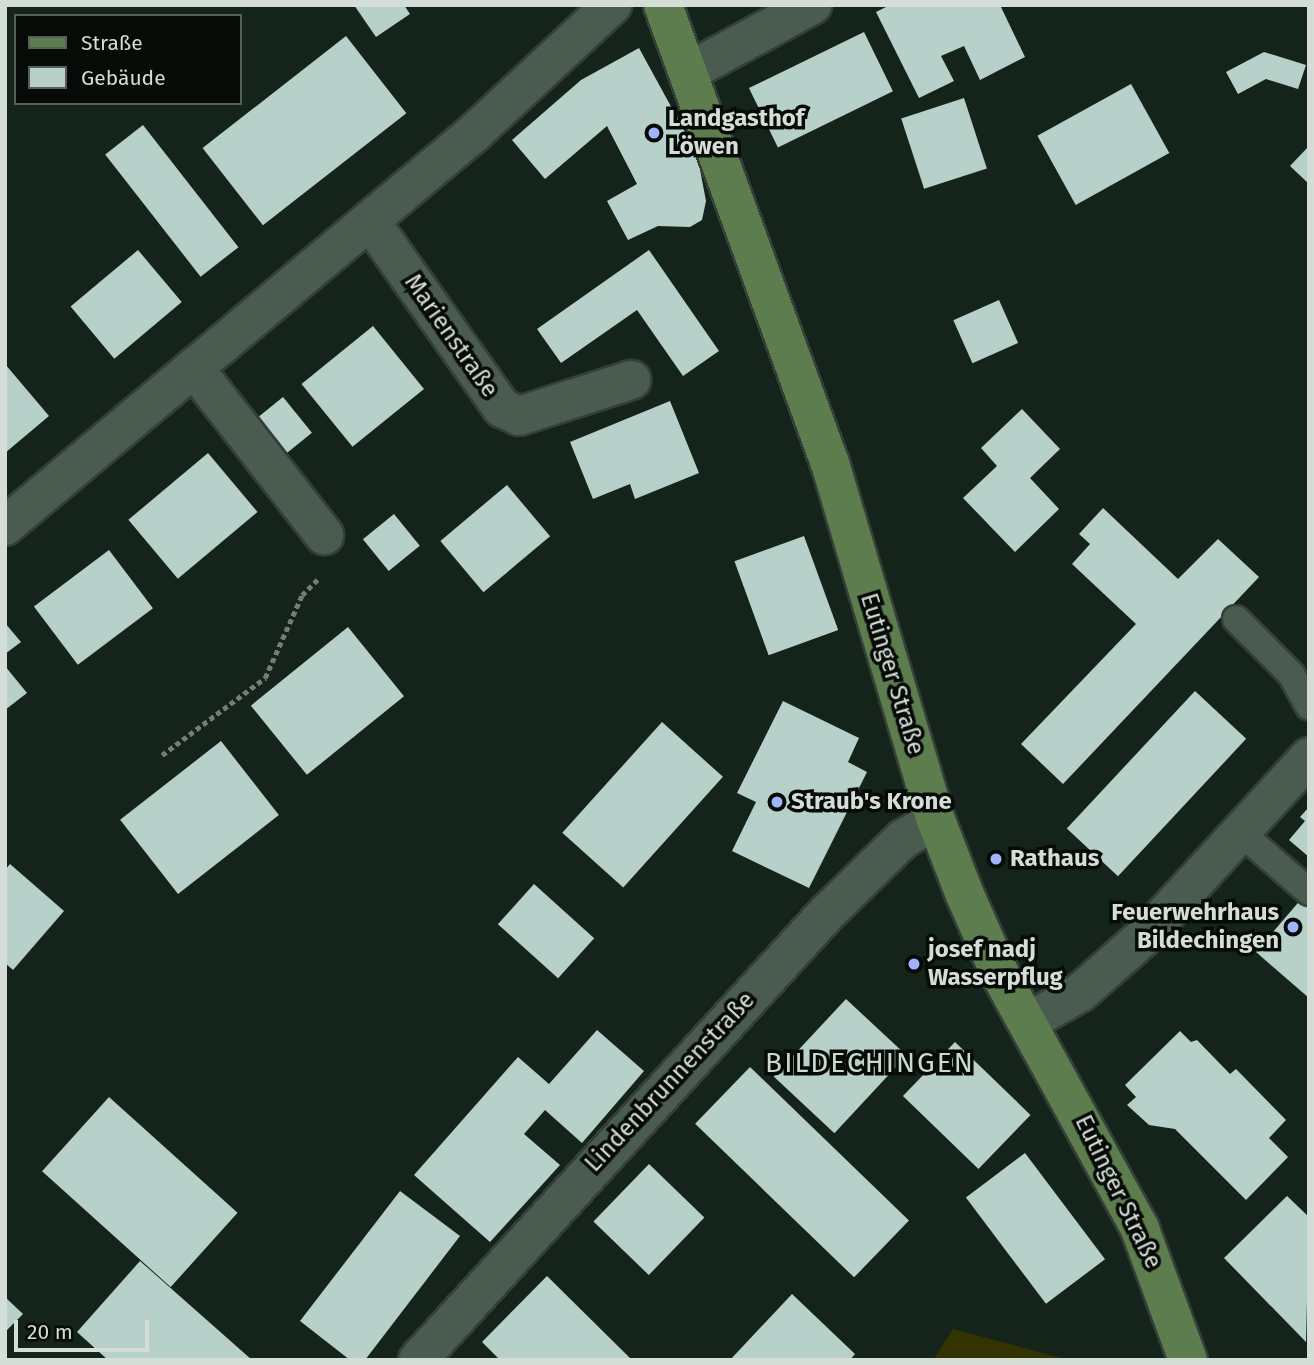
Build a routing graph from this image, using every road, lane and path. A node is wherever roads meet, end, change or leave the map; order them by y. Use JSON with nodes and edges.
{"nodes":[{"id":1,"x":612,"y":5,"type":"edge"},
{"id":2,"x":663,"y":5,"type":"edge"},
{"id":3,"x":812,"y":5,"type":"edge"},
{"id":4,"x":690,"y":71,"type":"junction"},
{"id":5,"x":370,"y":221,"type":"junction"},
{"id":6,"x":194,"y":368,"type":"junction"},
{"id":7,"x":631,"y":380,"type":"dead end"},
{"id":8,"x":5,"y":526,"type":"edge"},
{"id":9,"x":326,"y":552,"type":"joint"},
{"id":10,"x":1236,"y":618,"type":"dead end"},
{"id":11,"x":1309,"y":706,"type":"edge"},
{"id":12,"x":162,"y":755,"type":"dead end"},
{"id":13,"x":1309,"y":757,"type":"edge"},
{"id":14,"x":936,"y":820,"type":"junction"},
{"id":15,"x":1241,"y":833,"type":"junction"},
{"id":16,"x":1309,"y":892,"type":"edge"},
{"id":17,"x":1028,"y":1022,"type":"junction"},
{"id":18,"x":418,"y":1360,"type":"edge"},
{"id":19,"x":1188,"y":1360,"type":"edge"}],
"edges":[{"from":1,"to":5,"type":"street"},
{"from":2,"to":4,"type":"main road","name":"Eutinger Straße"},
{"from":3,"to":4,"type":"street"},
{"from":4,"to":14,"type":"main road","name":"Eutinger Straße"},
{"from":5,"to":6,"type":"street"},
{"from":5,"to":7,"type":"street","name":"Marienstraße"},
{"from":6,"to":8,"type":"street"},
{"from":6,"to":9,"type":"street"},
{"from":9,"to":12,"type":"path"},
{"from":10,"to":11,"type":"lane"},
{"from":13,"to":15,"type":"street"},
{"from":14,"to":17,"type":"main road","name":"Eutinger Straße"},
{"from":14,"to":18,"type":"street","name":"Lindenbrunnenstraße"},
{"from":15,"to":16,"type":"lane"},
{"from":15,"to":17,"type":"street"},
{"from":17,"to":19,"type":"main road","name":"Eutinger Straße"}]}
